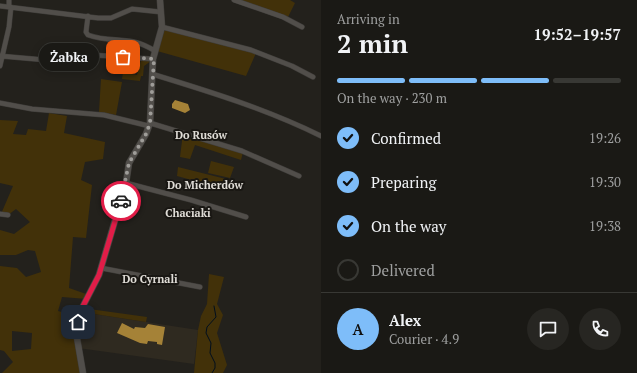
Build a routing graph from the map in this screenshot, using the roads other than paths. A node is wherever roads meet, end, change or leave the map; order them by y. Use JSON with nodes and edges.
{"nodes":[{"id":1,"x":9,"y":0,"type":"edge"},
{"id":2,"x":160,"y":0,"type":"edge"},
{"id":3,"x":234,"y":0,"type":"edge"},
{"id":4,"x":0,"y":6,"type":"edge"},
{"id":5,"x":10,"y":7,"type":"junction"},
{"id":6,"x":161,"y":12,"type":"junction"},
{"id":7,"x":88,"y":16,"type":"junction"},
{"id":8,"x":302,"y":26,"type":"dead end"},
{"id":9,"x":162,"y":27,"type":"junction"},
{"id":10,"x":155,"y":51,"type":"junction"},
{"id":11,"x":1,"y":56,"type":"edge"},
{"id":12,"x":154,"y":59,"type":"junction"},
{"id":13,"x":0,"y":66,"type":"edge"},
{"id":14,"x":152,"y":74,"type":"junction"},
{"id":15,"x":313,"y":77,"type":"dead end"},
{"id":16,"x":0,"y":103,"type":"edge"},
{"id":17,"x":149,"y":125,"type":"junction"},
{"id":18,"x":321,"y":136,"type":"edge"},
{"id":19,"x":299,"y":176,"type":"dead end"},
{"id":20,"x":126,"y":183,"type":"junction"},
{"id":21,"x":0,"y":214,"type":"edge"},
{"id":22,"x":8,"y":215,"type":"dead end"},
{"id":23,"x":246,"y":217,"type":"dead end"},
{"id":24,"x":101,"y":268,"type":"junction"},
{"id":25,"x":200,"y":287,"type":"dead end"},
{"id":26,"x":83,"y":373,"type":"edge"}],
"edges":[{"from":1,"to":5,"type":"street"},
{"from":2,"to":6,"type":"street"},
{"from":3,"to":8,"type":"street"},
{"from":4,"to":5,"type":"street"},
{"from":5,"to":7,"type":"street"},
{"from":5,"to":11,"type":"street"},
{"from":6,"to":7,"type":"street"},
{"from":6,"to":9,"type":"street"},
{"from":7,"to":10,"type":"street"},
{"from":9,"to":10,"type":"street"},
{"from":9,"to":15,"type":"street"},
{"from":10,"to":12,"type":"street"},
{"from":11,"to":12,"type":"street"},
{"from":11,"to":13,"type":"street"},
{"from":12,"to":14,"type":"street"},
{"from":14,"to":17,"type":"street"},
{"from":14,"to":18,"type":"street"},
{"from":16,"to":17,"type":"street"},
{"from":17,"to":19,"type":"street"},
{"from":17,"to":20,"type":"street"},
{"from":20,"to":23,"type":"street"},
{"from":20,"to":24,"type":"street"},
{"from":21,"to":22,"type":"street"},
{"from":24,"to":25,"type":"street"},
{"from":24,"to":26,"type":"street"}]}
